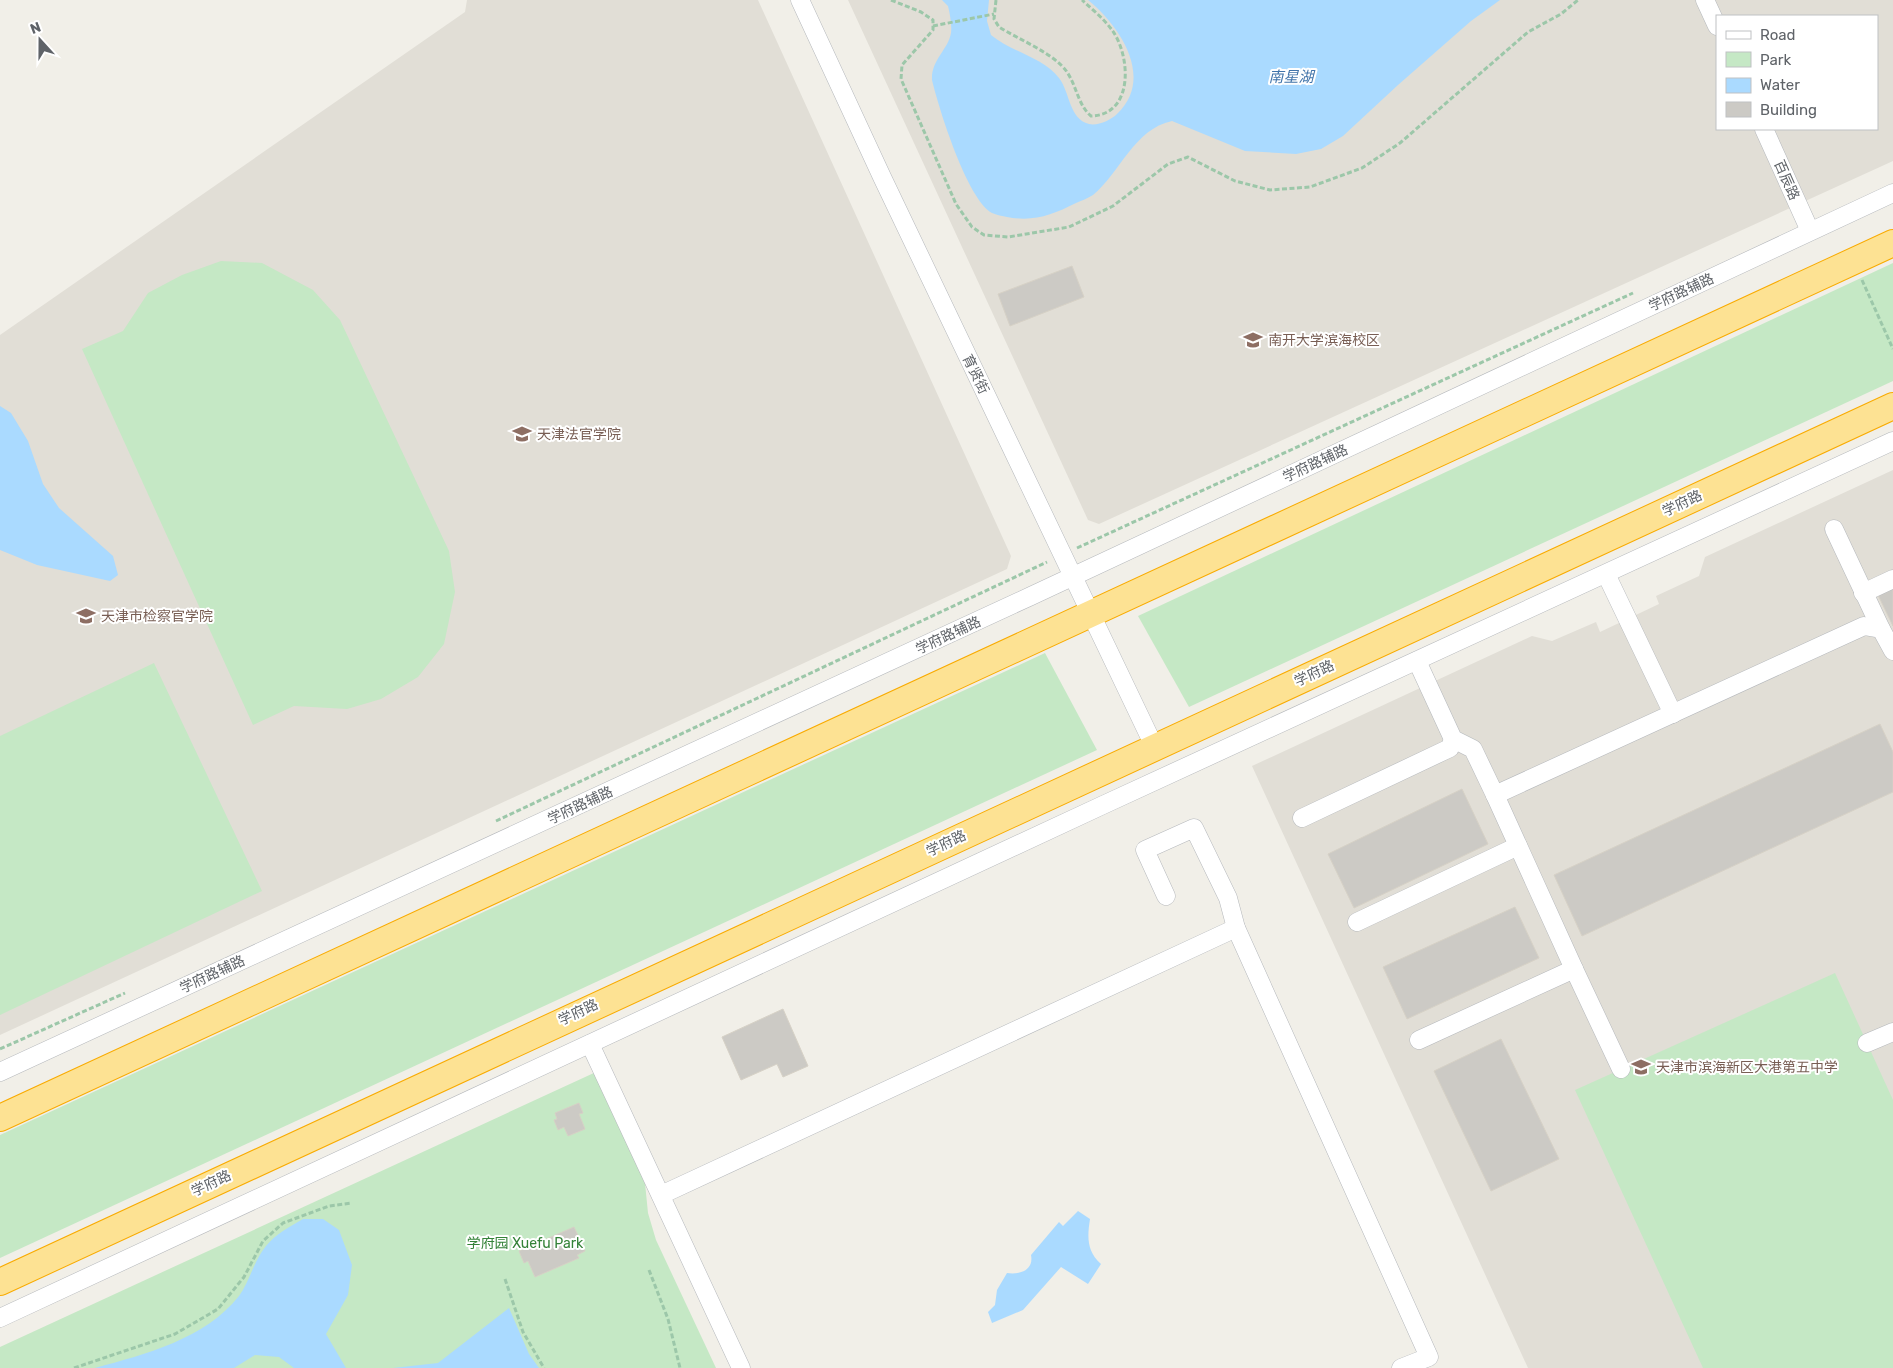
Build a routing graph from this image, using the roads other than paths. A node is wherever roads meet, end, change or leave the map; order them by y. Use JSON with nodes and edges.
{"nodes":[{"id":1,"x":800,"y":0,"type":"edge"},
{"id":2,"x":1705,"y":0,"type":"edge"},
{"id":3,"x":1716,"y":24,"type":"edge"},
{"id":4,"x":1764,"y":130,"type":"edge"},
{"id":5,"x":1893,"y":193,"type":"edge"},
{"id":6,"x":1810,"y":231,"type":"junction"},
{"id":7,"x":1893,"y":243,"type":"edge"},
{"id":8,"x":1893,"y":406,"type":"edge"},
{"id":9,"x":1893,"y":442,"type":"edge"},
{"id":10,"x":1834,"y":529,"type":"dead end"},
{"id":11,"x":1606,"y":574,"type":"junction"},
{"id":12,"x":1073,"y":576,"type":"junction"},
{"id":13,"x":1893,"y":579,"type":"edge"},
{"id":14,"x":1863,"y":593,"type":"junction"},
{"id":15,"x":1091,"y":614,"type":"junction"},
{"id":16,"x":1880,"y":629,"type":"junction"},
{"id":17,"x":1893,"y":651,"type":"edge"},
{"id":18,"x":1417,"y":661,"type":"junction"},
{"id":19,"x":1673,"y":714,"type":"junction"},
{"id":20,"x":1453,"y":738,"type":"junction"},
{"id":21,"x":1154,"y":746,"type":"junction"},
{"id":22,"x":1495,"y":795,"type":"junction"},
{"id":23,"x":1302,"y":818,"type":"dead end"},
{"id":24,"x":1518,"y":846,"type":"junction"},
{"id":25,"x":1166,"y":896,"type":"dead end"},
{"id":26,"x":1357,"y":922,"type":"dead end"},
{"id":27,"x":1236,"y":928,"type":"junction"},
{"id":28,"x":1574,"y":969,"type":"junction"},
{"id":29,"x":1893,"y":1032,"type":"edge"},
{"id":30,"x":1419,"y":1040,"type":"dead end"},
{"id":31,"x":1867,"y":1043,"type":"dead end"},
{"id":32,"x":590,"y":1044,"type":"junction"},
{"id":33,"x":1621,"y":1069,"type":"dead end"},
{"id":34,"x":0,"y":1072,"type":"edge"},
{"id":35,"x":0,"y":1118,"type":"edge"},
{"id":36,"x":661,"y":1195,"type":"junction"},
{"id":37,"x":0,"y":1282,"type":"edge"},
{"id":38,"x":0,"y":1318,"type":"edge"},
{"id":39,"x":742,"y":1368,"type":"edge"},
{"id":40,"x":1401,"y":1368,"type":"edge"}],
"edges":[{"from":1,"to":12,"type":"street","name":"育贤街"},
{"from":2,"to":3,"type":"street"},
{"from":4,"to":6,"type":"street","name":"百辰路"},
{"from":5,"to":6,"type":"street","name":"学府路辅路"},
{"from":6,"to":12,"type":"street","name":"学府路辅路"},
{"from":7,"to":15,"type":"highway"},
{"from":8,"to":21,"type":"highway","name":"学府路"},
{"from":9,"to":11,"type":"street"},
{"from":10,"to":14,"type":"street"},
{"from":11,"to":18,"type":"street"},
{"from":11,"to":19,"type":"street"},
{"from":12,"to":15,"type":"street","name":"育贤街"},
{"from":12,"to":34,"type":"street","name":"学府路辅路"},
{"from":13,"to":14,"type":"street"},
{"from":14,"to":16,"type":"street"},
{"from":15,"to":21,"type":"street","name":"育贤街"},
{"from":15,"to":35,"type":"highway"},
{"from":16,"to":17,"type":"street"},
{"from":16,"to":19,"type":"street"},
{"from":18,"to":20,"type":"street"},
{"from":18,"to":32,"type":"street"},
{"from":19,"to":22,"type":"street"},
{"from":20,"to":22,"type":"street"},
{"from":20,"to":23,"type":"street"},
{"from":21,"to":37,"type":"highway","name":"学府路"},
{"from":22,"to":24,"type":"street"},
{"from":24,"to":26,"type":"street"},
{"from":24,"to":28,"type":"street"},
{"from":25,"to":27,"type":"street"},
{"from":27,"to":36,"type":"street"},
{"from":27,"to":40,"type":"street"},
{"from":28,"to":30,"type":"street"},
{"from":28,"to":33,"type":"street"},
{"from":29,"to":31,"type":"street"},
{"from":32,"to":36,"type":"street"},
{"from":32,"to":38,"type":"street"},
{"from":36,"to":39,"type":"street"}]}
